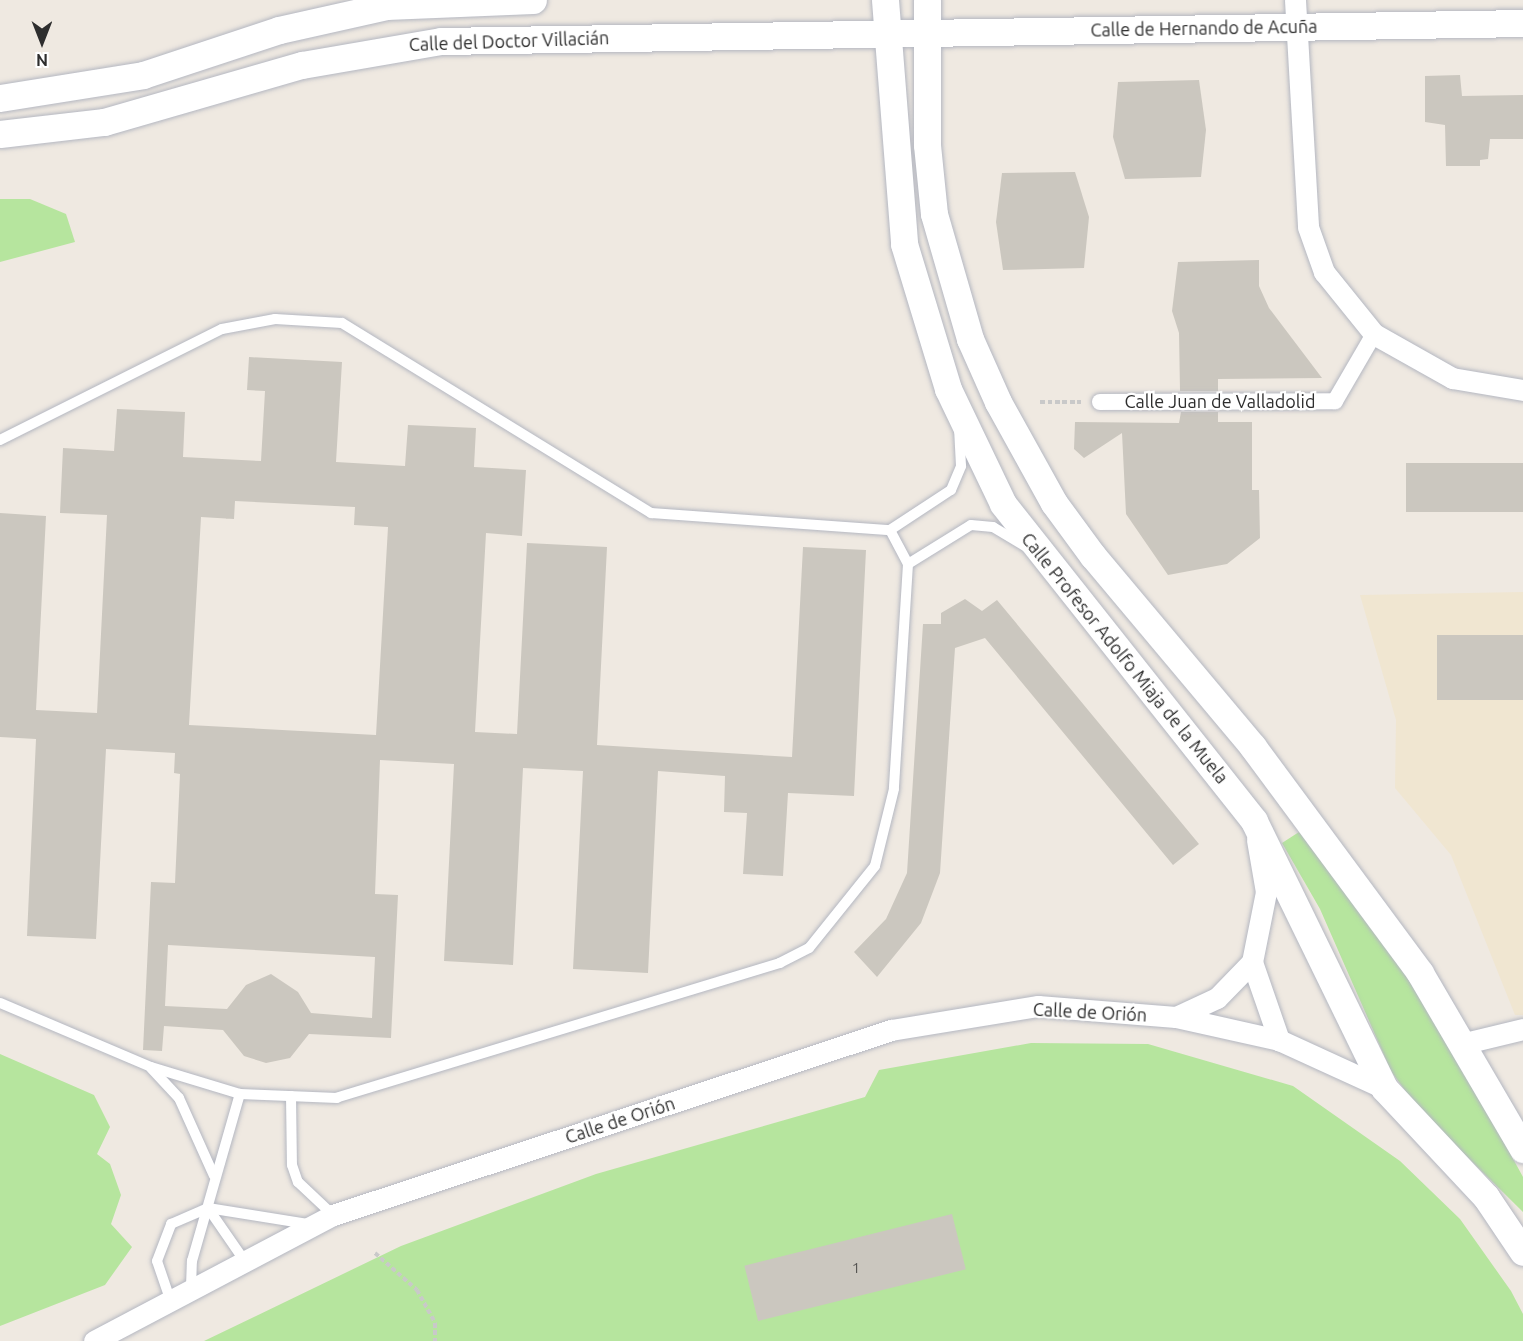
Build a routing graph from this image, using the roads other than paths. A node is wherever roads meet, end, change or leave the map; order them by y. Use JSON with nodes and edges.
{"nodes":[{"id":1,"x":532,"y":0,"type":"edge"},
{"id":2,"x":885,"y":0,"type":"edge"},
{"id":3,"x":927,"y":0,"type":"edge"},
{"id":4,"x":1295,"y":0,"type":"edge"},
{"id":5,"x":1523,"y":23,"type":"edge"},
{"id":6,"x":1299,"y":28,"type":"junction"},
{"id":7,"x":927,"y":32,"type":"junction"},
{"id":8,"x":885,"y":33,"type":"junction"},
{"id":9,"x":0,"y":98,"type":"edge"},
{"id":10,"x":0,"y":134,"type":"edge"},
{"id":11,"x":1374,"y":333,"type":"junction"},
{"id":12,"x":1523,"y":390,"type":"edge"},
{"id":13,"x":1100,"y":402,"type":"road end"},
{"id":14,"x":958,"y":410,"type":"junction"},
{"id":15,"x":0,"y":440,"type":"edge"},
{"id":16,"x":890,"y":530,"type":"junction"},
{"id":17,"x":1048,"y":562,"type":"junction"},
{"id":18,"x":908,"y":564,"type":"junction"},
{"id":19,"x":1254,"y":821,"type":"junction"},
{"id":20,"x":1252,"y":962,"type":"junction"},
{"id":21,"x":0,"y":1003,"type":"edge"},
{"id":22,"x":1176,"y":1017,"type":"junction"},
{"id":23,"x":1523,"y":1029,"type":"edge"},
{"id":24,"x":1279,"y":1040,"type":"junction"},
{"id":25,"x":1465,"y":1043,"type":"junction"},
{"id":26,"x":151,"y":1067,"type":"junction"},
{"id":27,"x":1384,"y":1088,"type":"junction"},
{"id":28,"x":240,"y":1094,"type":"junction"},
{"id":29,"x":291,"y":1096,"type":"junction"},
{"id":30,"x":1523,"y":1149,"type":"edge"},
{"id":31,"x":214,"y":1176,"type":"junction"},
{"id":32,"x":1486,"y":1197,"type":"junction"},
{"id":33,"x":208,"y":1208,"type":"junction"},
{"id":34,"x":333,"y":1215,"type":"junction"},
{"id":35,"x":315,"y":1225,"type":"junction"},
{"id":36,"x":1523,"y":1228,"type":"edge"},
{"id":37,"x":1523,"y":1252,"type":"edge"},
{"id":38,"x":244,"y":1260,"type":"junction"},
{"id":39,"x":191,"y":1287,"type":"junction"},
{"id":40,"x":170,"y":1299,"type":"junction"},
{"id":41,"x":94,"y":1341,"type":"edge"}],
"edges":[{"from":1,"to":9,"type":"street"},
{"from":2,"to":8,"type":"street","name":"Calle Profesor Adolfo Miaja de la Muela"},
{"from":3,"to":7,"type":"street"},
{"from":4,"to":6,"type":"street"},
{"from":5,"to":6,"type":"street","name":"Calle de Hernando de Acuña"},
{"from":6,"to":7,"type":"street","name":"Calle de Hernando de Acuña"},
{"from":6,"to":11,"type":"street"},
{"from":7,"to":8,"type":"street","name":"Calle de Hernando de Acuña"},
{"from":7,"to":25,"type":"street"},
{"from":8,"to":10,"type":"street","name":"Calle del Doctor Villacián"},
{"from":8,"to":14,"type":"street","name":"Calle Profesor Adolfo Miaja de la Muela"},
{"from":11,"to":12,"type":"street"},
{"from":11,"to":13,"type":"street","name":"Calle Juan de Valladolid"},
{"from":14,"to":16,"type":"lane"},
{"from":14,"to":17,"type":"street","name":"Calle Profesor Adolfo Miaja de la Muela"},
{"from":15,"to":16,"type":"lane"},
{"from":16,"to":18,"type":"lane"},
{"from":17,"to":18,"type":"lane"},
{"from":17,"to":19,"type":"street","name":"Calle Profesor Adolfo Miaja de la Muela"},
{"from":18,"to":29,"type":"lane"},
{"from":19,"to":20,"type":"street"},
{"from":19,"to":27,"type":"street","name":"Calle Profesor Adolfo Miaja de la Muela"},
{"from":20,"to":22,"type":"street","name":"Calle de Orión"},
{"from":20,"to":24,"type":"street"},
{"from":21,"to":26,"type":"lane"},
{"from":22,"to":24,"type":"street","name":"Calle de Orión"},
{"from":22,"to":34,"type":"street","name":"Calle de Orión"},
{"from":23,"to":25,"type":"street"},
{"from":24,"to":27,"type":"street","name":"Calle de Orión"},
{"from":25,"to":30,"type":"street"},
{"from":26,"to":28,"type":"lane"},
{"from":26,"to":31,"type":"lane"},
{"from":27,"to":32,"type":"street","name":"Calle Profesor Adolfo Miaja de la Muela"},
{"from":28,"to":29,"type":"lane"},
{"from":28,"to":31,"type":"lane"},
{"from":29,"to":34,"type":"lane"},
{"from":31,"to":33,"type":"lane"},
{"from":32,"to":36,"type":"street"},
{"from":32,"to":37,"type":"street","name":"Calle Profesor Adolfo Miaja de la Muela"},
{"from":33,"to":35,"type":"lane"},
{"from":33,"to":38,"type":"lane"},
{"from":33,"to":39,"type":"lane"},
{"from":33,"to":40,"type":"lane"},
{"from":34,"to":35,"type":"street","name":"Calle de Orión"},
{"from":35,"to":38,"type":"street","name":"Calle de Orión"},
{"from":38,"to":39,"type":"street","name":"Calle de Orión"},
{"from":39,"to":40,"type":"street","name":"Calle de Orión"},
{"from":40,"to":41,"type":"street","name":"Calle de Orión"}]}
